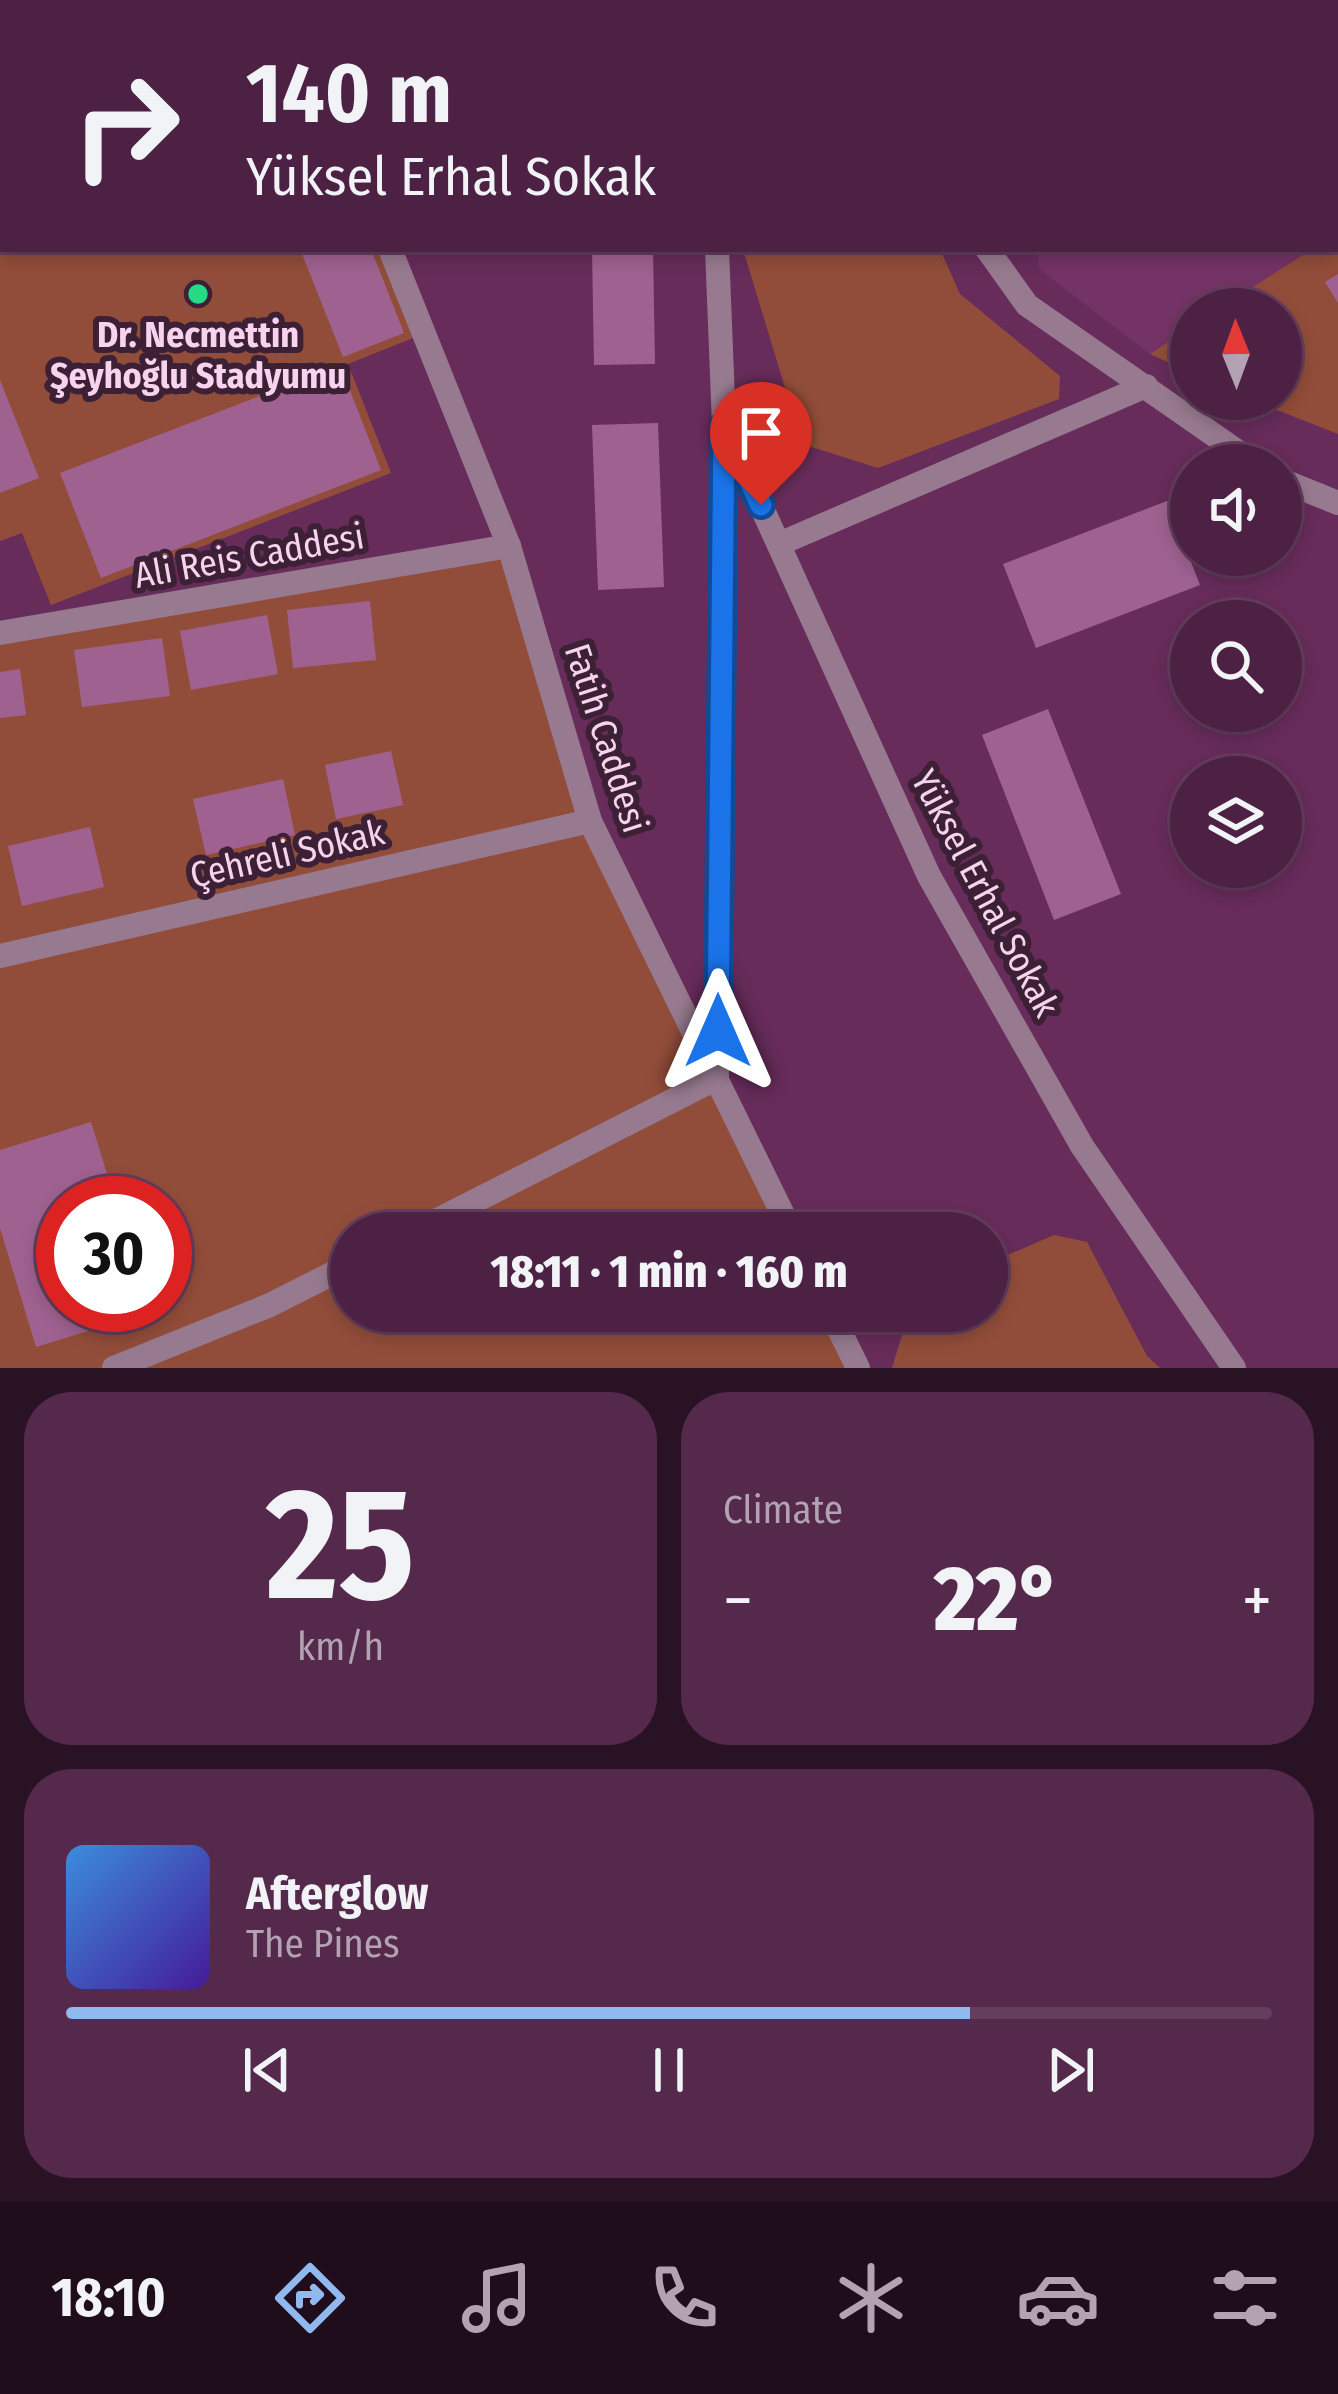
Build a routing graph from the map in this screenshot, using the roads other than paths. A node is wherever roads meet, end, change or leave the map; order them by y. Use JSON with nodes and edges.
{"nodes":[{"id":1,"x":391,"y":252,"type":"edge"},
{"id":2,"x":717,"y":252,"type":"edge"},
{"id":3,"x":989,"y":252,"type":"edge"},
{"id":4,"x":1146,"y":386,"type":"junction"},
{"id":5,"x":724,"y":425,"type":"junction"},
{"id":6,"x":1227,"y":444,"type":"edge"},
{"id":7,"x":1302,"y":488,"type":"edge"},
{"id":8,"x":1338,"y":503,"type":"edge"},
{"id":9,"x":779,"y":544,"type":"junction"},
{"id":10,"x":509,"y":546,"type":"junction"},
{"id":11,"x":0,"y":633,"type":"edge"},
{"id":12,"x":590,"y":821,"type":"junction"},
{"id":13,"x":0,"y":956,"type":"edge"},
{"id":14,"x":717,"y":1078,"type":"junction"},
{"id":15,"x":453,"y":1212,"type":"edge"},
{"id":16,"x":783,"y":1212,"type":"edge"},
{"id":17,"x":330,"y":1275,"type":"edge"},
{"id":18,"x":840,"y":1332,"type":"edge"},
{"id":19,"x":114,"y":1368,"type":"edge"},
{"id":20,"x":858,"y":1368,"type":"edge"},
{"id":21,"x":1234,"y":1368,"type":"edge"}],
"edges":[{"from":1,"to":10,"type":"street","name":"Fatih Caddesi"},
{"from":2,"to":5,"type":"street"},
{"from":3,"to":4,"type":"street"},
{"from":4,"to":6,"type":"street"},
{"from":4,"to":9,"type":"street"},
{"from":5,"to":9,"type":"street","name":"Yüksel Erhal Sokak"},
{"from":5,"to":14,"type":"street"},
{"from":7,"to":8,"type":"street"},
{"from":9,"to":21,"type":"street","name":"Yüksel Erhal Sokak"},
{"from":10,"to":11,"type":"street","name":"Ali Reis Caddesi"},
{"from":10,"to":12,"type":"street","name":"Fatih Caddesi"},
{"from":12,"to":13,"type":"street","name":"Çehreli Sokak"},
{"from":12,"to":14,"type":"street","name":"Fatih Caddesi"},
{"from":14,"to":15,"type":"street"},
{"from":14,"to":16,"type":"street","name":"Fatih Caddesi"},
{"from":17,"to":19,"type":"street"},
{"from":18,"to":20,"type":"street"}]}
